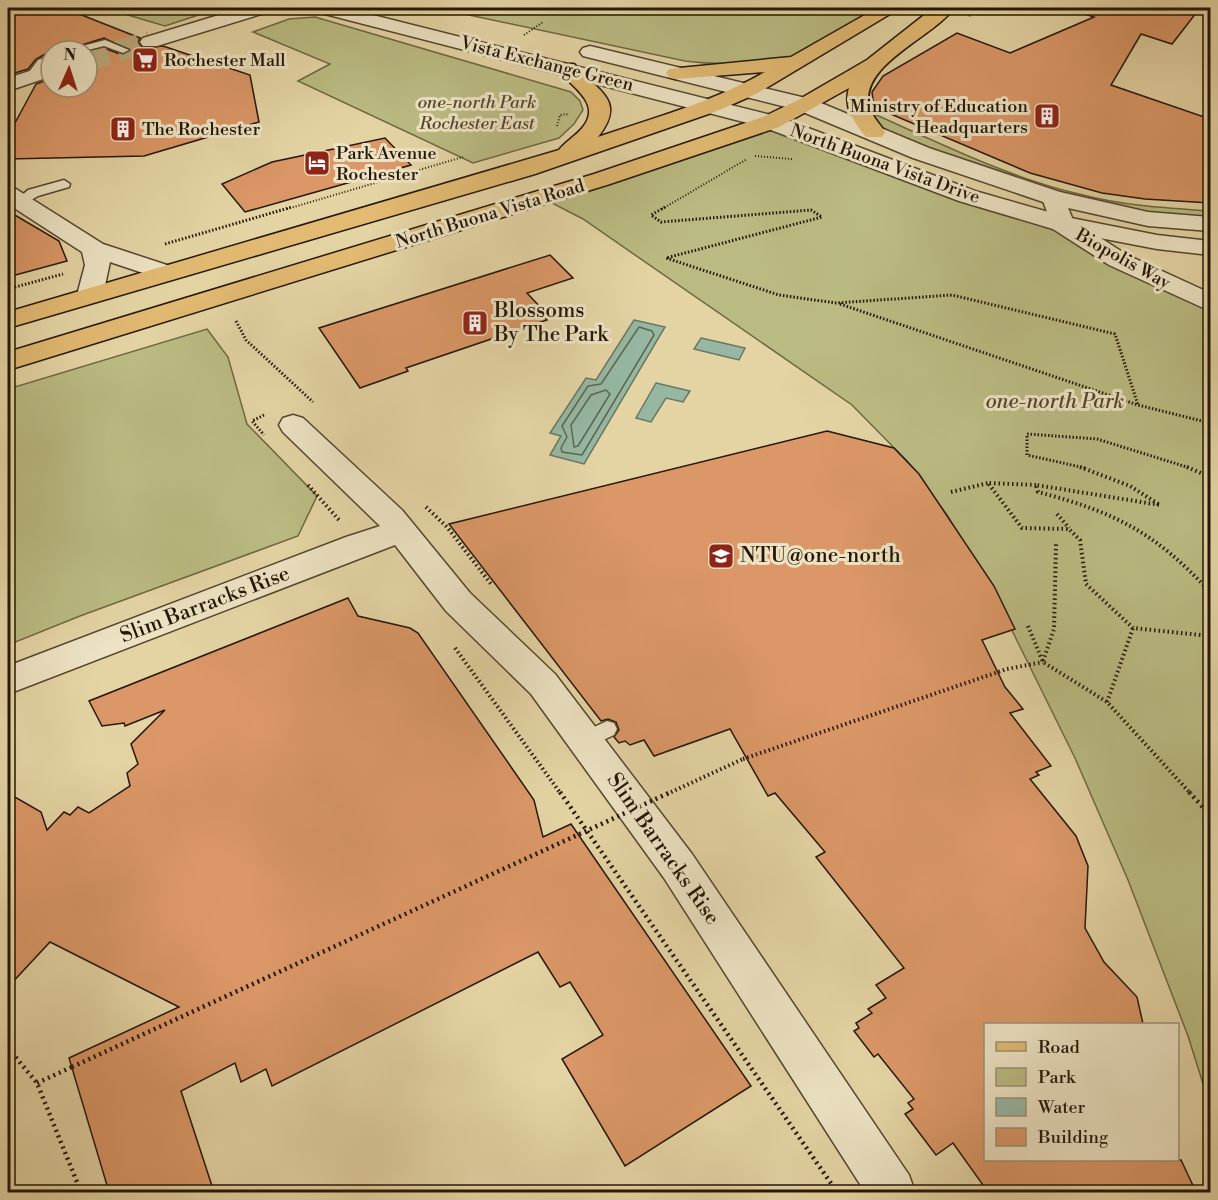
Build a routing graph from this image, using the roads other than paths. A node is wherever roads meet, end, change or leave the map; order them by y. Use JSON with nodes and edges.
{"nodes":[{"id":1,"x":261,"y":8,"type":"edge"},
{"id":2,"x":324,"y":8,"type":"edge"},
{"id":3,"x":889,"y":8,"type":"edge"},
{"id":4,"x":944,"y":8,"type":"edge"},
{"id":5,"x":524,"y":36,"type":"road end"},
{"id":6,"x":150,"y":42,"type":"tunnel mouth"},
{"id":7,"x":99,"y":44,"type":"edge"},
{"id":8,"x":123,"y":50,"type":"dead end"},
{"id":9,"x":807,"y":56,"type":"junction"},
{"id":10,"x":874,"y":64,"type":"junction"},
{"id":11,"x":567,"y":68,"type":"junction"},
{"id":12,"x":39,"y":70,"type":"edge"},
{"id":13,"x":676,"y":73,"type":"junction"},
{"id":14,"x":8,"y":85,"type":"edge"},
{"id":15,"x":749,"y":90,"type":"junction"},
{"id":16,"x":806,"y":105,"type":"junction"},
{"id":17,"x":709,"y":106,"type":"junction"},
{"id":18,"x":771,"y":122,"type":"junction"},
{"id":19,"x":874,"y":132,"type":"junction"},
{"id":20,"x":563,"y":157,"type":"junction"},
{"id":21,"x":64,"y":184,"type":"dead end"},
{"id":22,"x":13,"y":198,"type":"edge"},
{"id":23,"x":1054,"y":198,"type":"junction"},
{"id":24,"x":1062,"y":224,"type":"junction"},
{"id":25,"x":1210,"y":224,"type":"edge"},
{"id":26,"x":1210,"y":248,"type":"edge"},
{"id":27,"x":94,"y":249,"type":"junction"},
{"id":28,"x":164,"y":272,"type":"junction"},
{"id":29,"x":90,"y":295,"type":"junction"},
{"id":30,"x":1210,"y":303,"type":"edge"},
{"id":31,"x":8,"y":320,"type":"edge"},
{"id":32,"x":8,"y":361,"type":"edge"},
{"id":33,"x":293,"y":425,"type":"dead end"},
{"id":34,"x":403,"y":531,"type":"junction"},
{"id":35,"x":8,"y":680,"type":"edge"},
{"id":36,"x":892,"y":1192,"type":"edge"}],
"edges":[{"from":1,"to":6,"type":"street"},
{"from":2,"to":11,"type":"street","name":"Vista Exchange Green"},
{"from":3,"to":9,"type":"main road","name":"North Buona Vista Road"},
{"from":4,"to":10,"type":"main road","name":"North Buona Vista Road"},
{"from":5,"to":13,"type":"street","name":"Vista Exchange Green"},
{"from":7,"to":8,"type":"lane"},
{"from":9,"to":13,"type":"main road"},
{"from":9,"to":15,"type":"main road","name":"North Buona Vista Road"},
{"from":10,"to":16,"type":"main road","name":"North Buona Vista Road"},
{"from":10,"to":19,"type":"main road"},
{"from":11,"to":17,"type":"street","name":"Vista Exchange Green"},
{"from":11,"to":20,"type":"main road"},
{"from":12,"to":14,"type":"street"},
{"from":13,"to":15,"type":"street","name":"Vista Exchange Green"},
{"from":15,"to":16,"type":"street","name":"Vista Exchange Green"},
{"from":15,"to":17,"type":"main road","name":"North Buona Vista Road"},
{"from":16,"to":18,"type":"main road","name":"North Buona Vista Road"},
{"from":16,"to":19,"type":"street","name":"North Buona Vista Drive"},
{"from":17,"to":18,"type":"street","name":"Vista Exchange Green"},
{"from":17,"to":20,"type":"main road","name":"North Buona Vista Road"},
{"from":18,"to":24,"type":"street","name":"North Buona Vista Drive"},
{"from":18,"to":32,"type":"main road","name":"North Buona Vista Road"},
{"from":19,"to":23,"type":"street","name":"North Buona Vista Drive"},
{"from":20,"to":28,"type":"main road","name":"North Buona Vista Road"},
{"from":21,"to":22,"type":"lane"},
{"from":22,"to":27,"type":"street"},
{"from":23,"to":24,"type":"street","name":"Biopolis Way"},
{"from":23,"to":25,"type":"street","name":"North Buona Vista Drive"},
{"from":24,"to":26,"type":"street","name":"North Buona Vista Drive"},
{"from":24,"to":30,"type":"street","name":"Biopolis Way"},
{"from":27,"to":28,"type":"street"},
{"from":27,"to":29,"type":"street"},
{"from":28,"to":29,"type":"main road","name":"North Buona Vista Road"},
{"from":29,"to":31,"type":"main road","name":"North Buona Vista Road"},
{"from":33,"to":34,"type":"street","name":"Slim Barracks Rise"},
{"from":34,"to":35,"type":"street","name":"Slim Barracks Rise"},
{"from":34,"to":36,"type":"street","name":"Slim Barracks Rise"}]}
